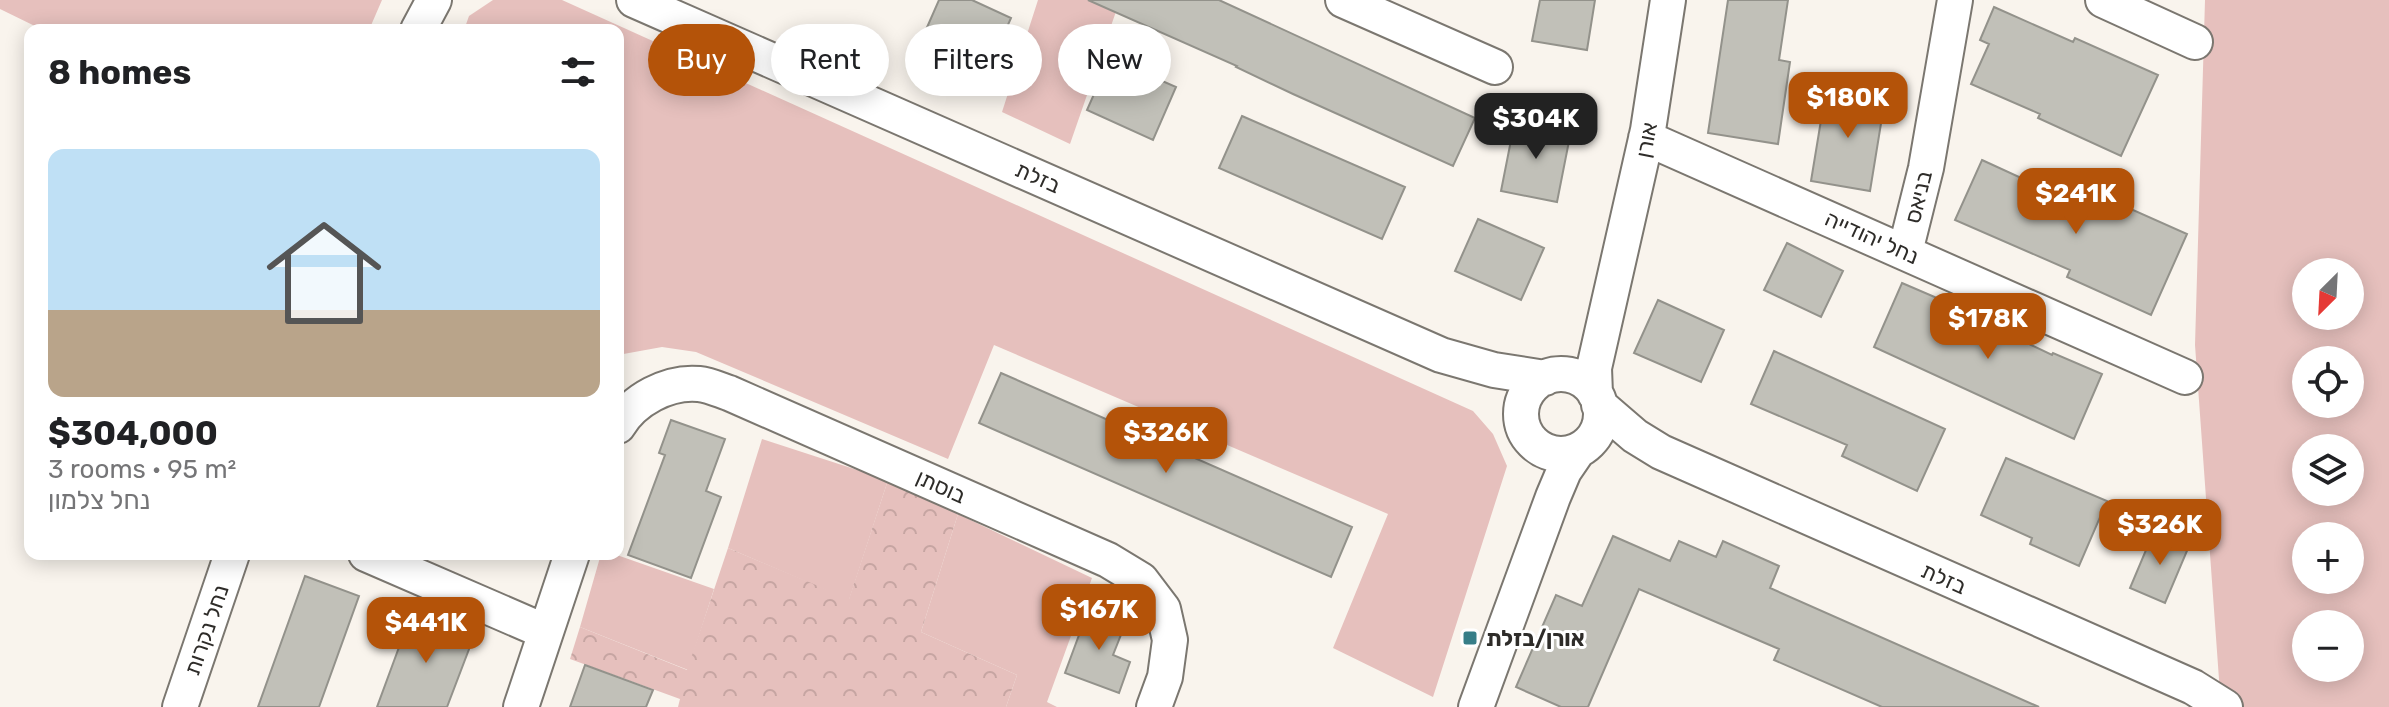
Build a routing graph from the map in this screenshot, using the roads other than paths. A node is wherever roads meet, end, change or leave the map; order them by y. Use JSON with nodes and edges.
{"nodes":[{"id":1,"x":411,"y":0,"type":"edge"},
{"id":2,"x":434,"y":0,"type":"edge"},
{"id":3,"x":634,"y":0,"type":"edge"},
{"id":4,"x":1343,"y":0,"type":"edge"},
{"id":5,"x":1668,"y":0,"type":"edge"},
{"id":6,"x":1955,"y":0,"type":"edge"},
{"id":7,"x":2103,"y":0,"type":"edge"},
{"id":8,"x":411,"y":24,"type":"edge"},
{"id":9,"x":421,"y":24,"type":"edge"},
{"id":10,"x":2195,"y":42,"type":"dead end"},
{"id":11,"x":1495,"y":67,"type":"dead end"},
{"id":12,"x":1646,"y":138,"type":"junction"},
{"id":13,"x":1905,"y":252,"type":"junction"},
{"id":14,"x":1614,"y":279,"type":"junction"},
{"id":15,"x":1441,"y":355,"type":"junction"},
{"id":16,"x":1550,"y":376,"type":"junction"},
{"id":17,"x":2185,"y":377,"type":"dead end"},
{"id":18,"x":1597,"y":399,"type":"junction"},
{"id":19,"x":624,"y":420,"type":"edge"},
{"id":20,"x":1524,"y":430,"type":"junction"},
{"id":21,"x":1582,"y":448,"type":"junction"},
{"id":22,"x":1661,"y":452,"type":"junction"},
{"id":23,"x":1536,"y":542,"type":"junction"},
{"id":24,"x":230,"y":560,"type":"edge"},
{"id":25,"x":380,"y":560,"type":"edge"},
{"id":26,"x":570,"y":560,"type":"edge"},
{"id":27,"x":546,"y":632,"type":"junction"},
{"id":28,"x":180,"y":707,"type":"edge"},
{"id":29,"x":521,"y":707,"type":"edge"},
{"id":30,"x":1154,"y":707,"type":"edge"},
{"id":31,"x":1476,"y":707,"type":"edge"},
{"id":32,"x":2225,"y":707,"type":"edge"}],
"edges":[{"from":1,"to":8,"type":"street"},
{"from":2,"to":9,"type":"street"},
{"from":3,"to":15,"type":"street","name":"בזלת"},
{"from":4,"to":11,"type":"street"},
{"from":5,"to":12,"type":"street","name":"אורן"},
{"from":6,"to":13,"type":"street","name":"בניאס"},
{"from":7,"to":10,"type":"street"},
{"from":12,"to":13,"type":"street","name":"נחל יהודייה"},
{"from":12,"to":14,"type":"street","name":"אורן"},
{"from":13,"to":17,"type":"street","name":"נחל יהודייה"},
{"from":14,"to":16,"type":"street","name":"אורן"},
{"from":14,"to":18,"type":"street","name":"אורן"},
{"from":15,"to":16,"type":"street","name":"בזלת"},
{"from":15,"to":20,"type":"street","name":"בזלת"},
{"from":16,"to":18,"type":"street"},
{"from":16,"to":20,"type":"street"},
{"from":18,"to":21,"type":"street"},
{"from":18,"to":22,"type":"street","name":"בזלת"},
{"from":19,"to":30,"type":"street","name":"בוסתן"},
{"from":20,"to":21,"type":"street"},
{"from":20,"to":23,"type":"street"},
{"from":21,"to":22,"type":"street","name":"בזלת"},
{"from":21,"to":23,"type":"street"},
{"from":22,"to":32,"type":"street","name":"בזלת"},
{"from":23,"to":31,"type":"street"},
{"from":24,"to":28,"type":"street","name":"נחל נקרות"},
{"from":25,"to":27,"type":"street"},
{"from":26,"to":27,"type":"street"},
{"from":27,"to":29,"type":"street"}]}
